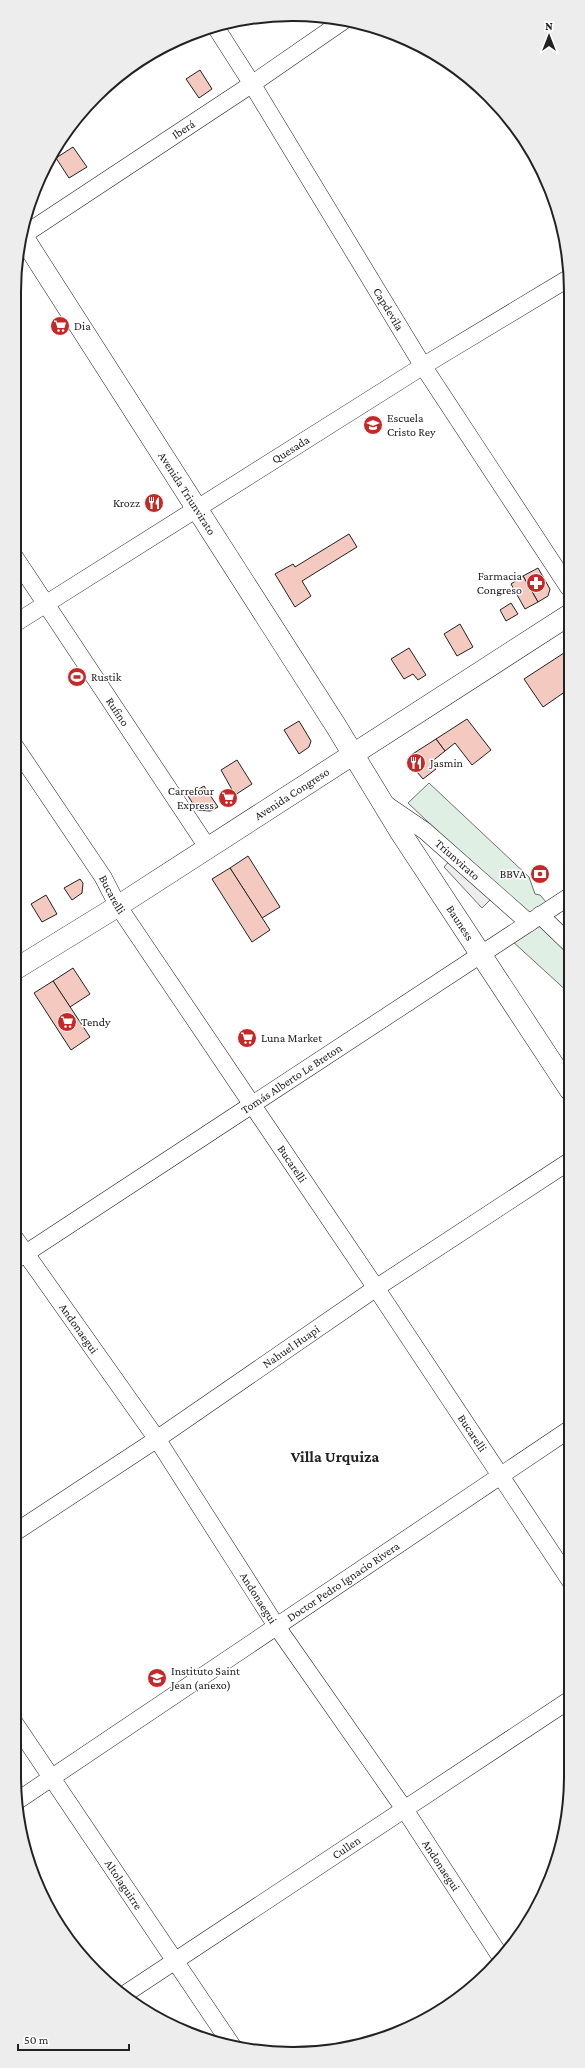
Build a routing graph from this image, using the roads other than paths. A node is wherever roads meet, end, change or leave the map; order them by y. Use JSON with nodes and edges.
{"nodes":[{"id":1,"x":338,"y":25,"type":"edge"},
{"id":2,"x":218,"y":31,"type":"edge"},
{"id":3,"x":252,"y":84,"type":"junction"},
{"id":4,"x":28,"y":231,"type":"edge"},
{"id":5,"x":25,"y":243,"type":"edge"},
{"id":6,"x":563,"y":281,"type":"edge"},
{"id":7,"x":424,"y":366,"type":"junction"},
{"id":8,"x":195,"y":508,"type":"junction"},
{"id":9,"x":21,"y":567,"type":"edge"},
{"id":10,"x":564,"y":580,"type":"edge"},
{"id":11,"x":45,"y":604,"type":"junction"},
{"id":12,"x":564,"y":618,"type":"edge"},
{"id":13,"x":21,"y":619,"type":"edge"},
{"id":14,"x":353,"y":754,"type":"junction"},
{"id":15,"x":21,"y":755,"type":"edge"},
{"id":16,"x":382,"y":802,"type":"junction"},
{"id":17,"x":208,"y":848,"type":"junction"},
{"id":18,"x":564,"y":900,"type":"edge"},
{"id":19,"x":118,"y":906,"type":"junction"},
{"id":20,"x":534,"y":919,"type":"junction"},
{"id":21,"x":564,"y":940,"type":"edge"},
{"id":22,"x":481,"y":953,"type":"junction"},
{"id":23,"x":21,"y":966,"type":"edge"},
{"id":24,"x":564,"y":1081,"type":"edge"},
{"id":25,"x":253,"y":1105,"type":"junction"},
{"id":26,"x":564,"y":1165,"type":"edge"},
{"id":27,"x":21,"y":1257,"type":"edge"},
{"id":28,"x":21,"y":1259,"type":"edge"},
{"id":29,"x":376,"y":1288,"type":"junction"},
{"id":30,"x":564,"y":1433,"type":"edge"},
{"id":31,"x":158,"y":1438,"type":"junction"},
{"id":32,"x":501,"y":1476,"type":"junction"},
{"id":33,"x":21,"y":1528,"type":"edge"},
{"id":34,"x":564,"y":1571,"type":"edge"},
{"id":35,"x":277,"y":1627,"type":"junction"},
{"id":36,"x":564,"y":1704,"type":"edge"},
{"id":37,"x":21,"y":1733,"type":"edge"},
{"id":38,"x":51,"y":1779,"type":"junction"},
{"id":39,"x":22,"y":1797,"type":"edge"},
{"id":40,"x":406,"y":1810,"type":"junction"},
{"id":41,"x":498,"y":1953,"type":"edge"},
{"id":42,"x":176,"y":1960,"type":"junction"},
{"id":43,"x":128,"y":1992,"type":"edge"},
{"id":44,"x":229,"y":2039,"type":"edge"}],
"edges":[{"from":1,"to":3,"type":"street","name":"Iberá"},
{"from":2,"to":3,"type":"street","name":"Capdevila"},
{"from":3,"to":4,"type":"street","name":"Iberá"},
{"from":3,"to":7,"type":"street","name":"Capdevila"},
{"from":5,"to":8,"type":"main road","name":"Avenida Triunvirato"},
{"from":6,"to":7,"type":"street","name":"Quesada"},
{"from":7,"to":8,"type":"street","name":"Quesada"},
{"from":7,"to":10,"type":"street","name":"Capdevila"},
{"from":8,"to":11,"type":"street","name":"Quesada"},
{"from":8,"to":14,"type":"main road","name":"Avenida Triunvirato"},
{"from":9,"to":11,"type":"street","name":"Rufino"},
{"from":11,"to":13,"type":"street","name":"Quesada"},
{"from":11,"to":17,"type":"street","name":"Rufino"},
{"from":12,"to":14,"type":"main road","name":"Avenida Congreso"},
{"from":14,"to":16,"type":"main road","name":"Bauness"},
{"from":14,"to":17,"type":"main road","name":"Avenida Congreso"},
{"from":15,"to":19,"type":"street","name":"Bucarelli"},
{"from":16,"to":20,"type":"street","name":"Triunvirato"},
{"from":16,"to":22,"type":"main road","name":"Bauness"},
{"from":17,"to":19,"type":"main road","name":"Avenida Congreso"},
{"from":18,"to":20,"type":"street","name":"Tomás Alberto Le Breton"},
{"from":19,"to":23,"type":"main road","name":"Avenida Congreso"},
{"from":19,"to":25,"type":"street","name":"Bucarelli"},
{"from":20,"to":21,"type":"street","name":"Triunvirato"},
{"from":20,"to":22,"type":"street","name":"Tomás Alberto Le Breton"},
{"from":22,"to":24,"type":"main road","name":"Bauness"},
{"from":22,"to":25,"type":"street","name":"Tomás Alberto Le Breton"},
{"from":25,"to":27,"type":"street","name":"Tomás Alberto Le Breton"},
{"from":25,"to":29,"type":"street","name":"Bucarelli"},
{"from":26,"to":29,"type":"street","name":"Nahuel Huapi"},
{"from":28,"to":31,"type":"street","name":"Andonaegui"},
{"from":29,"to":31,"type":"street","name":"Nahuel Huapi"},
{"from":29,"to":32,"type":"street","name":"Bucarelli"},
{"from":30,"to":32,"type":"street","name":"Doctor Pedro Ignacio Rivera"},
{"from":31,"to":33,"type":"street","name":"Nahuel Huapi"},
{"from":31,"to":35,"type":"street","name":"Andonaegui"},
{"from":32,"to":34,"type":"street","name":"Bucarelli"},
{"from":32,"to":35,"type":"street","name":"Doctor Pedro Ignacio Rivera"},
{"from":35,"to":38,"type":"street","name":"Doctor Pedro Ignacio Rivera"},
{"from":35,"to":40,"type":"street","name":"Andonaegui"},
{"from":36,"to":40,"type":"street","name":"Cullen"},
{"from":37,"to":38,"type":"street","name":"Altolaguirre"},
{"from":38,"to":39,"type":"street","name":"Doctor Pedro Ignacio Rivera"},
{"from":38,"to":42,"type":"street","name":"Altolaguirre"},
{"from":40,"to":41,"type":"street","name":"Andonaegui"},
{"from":40,"to":42,"type":"street","name":"Cullen"},
{"from":42,"to":43,"type":"street","name":"Cullen"},
{"from":42,"to":44,"type":"street","name":"Altolaguirre"}]}
